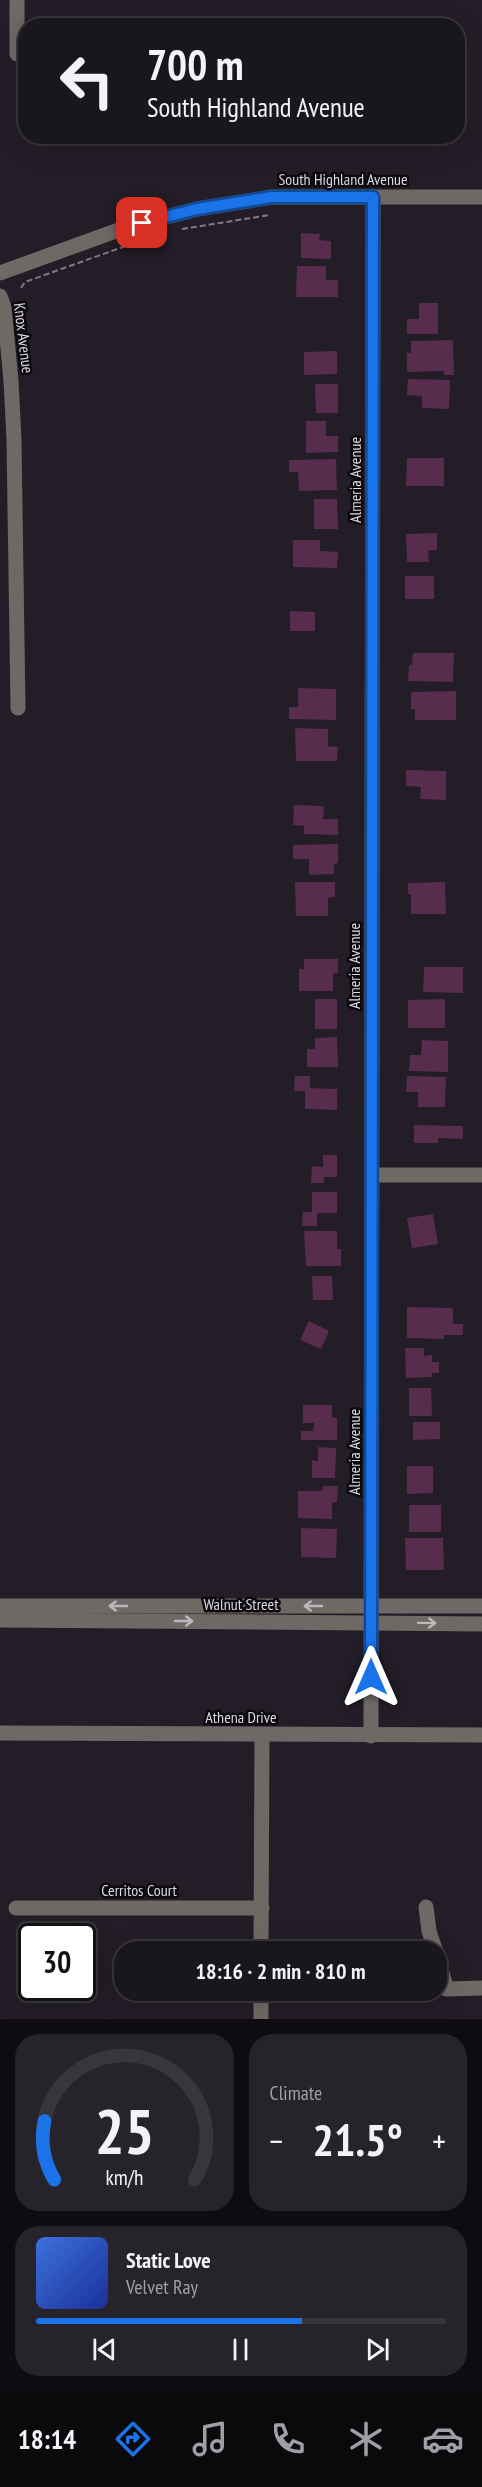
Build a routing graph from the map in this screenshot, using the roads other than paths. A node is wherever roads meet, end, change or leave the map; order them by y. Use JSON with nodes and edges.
{"nodes":[{"id":1,"x":17,"y":0,"type":"edge"},
{"id":2,"x":17,"y":54,"type":"dead end"},
{"id":3,"x":373,"y":197,"type":"junction"},
{"id":4,"x":482,"y":197,"type":"edge"},
{"id":5,"x":0,"y":273,"type":"edge"},
{"id":6,"x":0,"y":296,"type":"edge"},
{"id":7,"x":18,"y":708,"type":"dead end"},
{"id":8,"x":372,"y":1175,"type":"junction"},
{"id":9,"x":482,"y":1175,"type":"edge"},
{"id":10,"x":0,"y":1606,"type":"edge"},
{"id":11,"x":372,"y":1606,"type":"junction"},
{"id":12,"x":482,"y":1606,"type":"edge"},
{"id":13,"x":0,"y":1620,"type":"edge"},
{"id":14,"x":372,"y":1622,"type":"junction"},
{"id":15,"x":482,"y":1624,"type":"edge"},
{"id":16,"x":0,"y":1733,"type":"edge"},
{"id":17,"x":262,"y":1735,"type":"junction"},
{"id":18,"x":482,"y":1735,"type":"edge"},
{"id":19,"x":371,"y":1736,"type":"junction"},
{"id":20,"x":426,"y":1907,"type":"dead end"},
{"id":21,"x":16,"y":1908,"type":"dead end"},
{"id":22,"x":262,"y":1908,"type":"junction"},
{"id":23,"x":261,"y":1941,"type":"edge"},
{"id":24,"x":432,"y":1941,"type":"edge"},
{"id":25,"x":482,"y":1988,"type":"edge"},
{"id":26,"x":447,"y":1989,"type":"edge"},
{"id":27,"x":261,"y":2001,"type":"edge"},
{"id":28,"x":261,"y":2019,"type":"edge"}],
"edges":[{"from":1,"to":2,"type":"street"},
{"from":3,"to":4,"type":"street","name":"South Highland Avenue"},
{"from":3,"to":5,"type":"street","name":"South Highland Avenue"},
{"from":3,"to":8,"type":"street","name":"Almeria Avenue"},
{"from":6,"to":7,"type":"street","name":"Knox Avenue"},
{"from":8,"to":9,"type":"street"},
{"from":8,"to":11,"type":"street","name":"Almeria Avenue"},
{"from":11,"to":10,"type":"street","name":"Walnut Street","one_way":true},
{"from":11,"to":12,"type":"street","name":"Walnut Street"},
{"from":11,"to":14,"type":"street","name":"Almeria Avenue"},
{"from":13,"to":14,"type":"street","name":"Walnut Street","one_way":true},
{"from":14,"to":15,"type":"street","name":"Walnut Street","one_way":true},
{"from":14,"to":19,"type":"street","name":"Almeria Avenue"},
{"from":16,"to":17,"type":"street","name":"Athena Drive"},
{"from":17,"to":19,"type":"street","name":"Athena Drive"},
{"from":17,"to":22,"type":"street"},
{"from":18,"to":19,"type":"street","name":"Athena Drive"},
{"from":20,"to":24,"type":"street"},
{"from":21,"to":22,"type":"street","name":"Cerritos Court"},
{"from":22,"to":23,"type":"street"},
{"from":25,"to":26,"type":"street"},
{"from":27,"to":28,"type":"street"}]}
